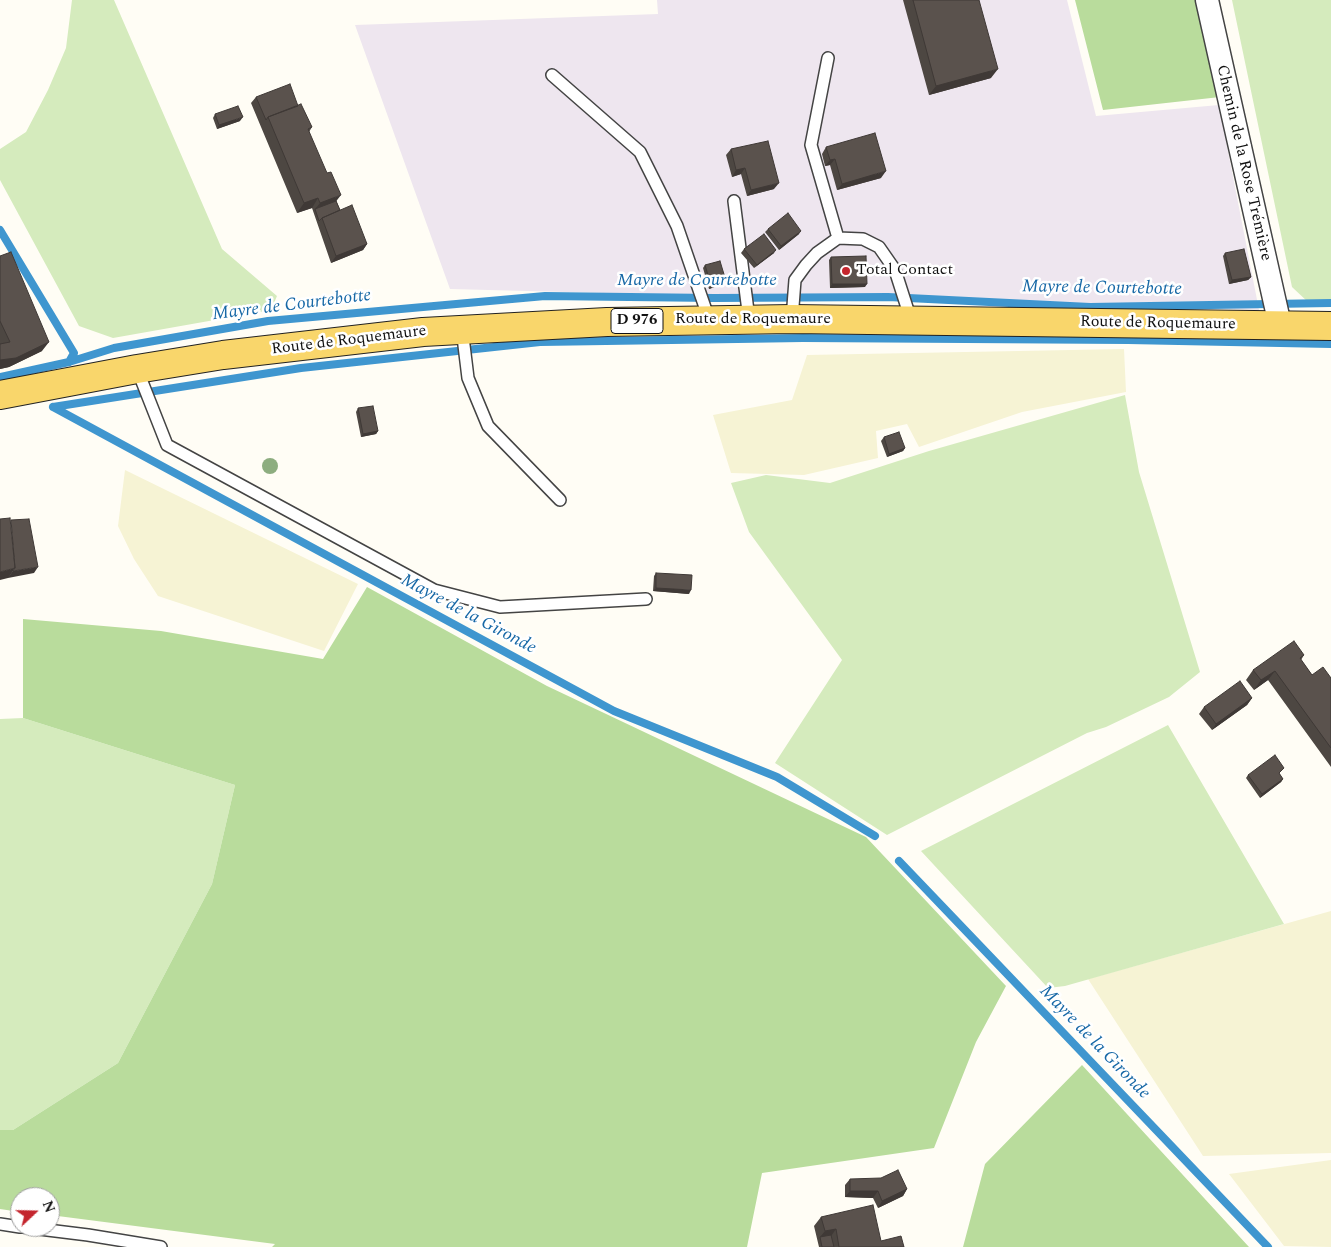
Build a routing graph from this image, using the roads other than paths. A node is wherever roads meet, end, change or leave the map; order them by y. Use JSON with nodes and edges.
{"nodes":[{"id":1,"x":1207,"y":0,"type":"edge"},
{"id":2,"x":828,"y":58,"type":"dead end"},
{"id":3,"x":552,"y":75,"type":"dead end"},
{"id":4,"x":734,"y":201,"type":"dead end"},
{"id":5,"x":838,"y":238,"type":"junction"},
{"id":6,"x":709,"y":319,"type":"junction"},
{"id":7,"x":749,"y":319,"type":"junction"},
{"id":8,"x":792,"y":319,"type":"junction"},
{"id":9,"x":911,"y":320,"type":"junction"},
{"id":10,"x":1280,"y":325,"type":"junction"},
{"id":11,"x":1331,"y":326,"type":"edge"},
{"id":12,"x":462,"y":329,"type":"junction"},
{"id":13,"x":137,"y":369,"type":"junction"},
{"id":14,"x":0,"y":395,"type":"edge"},
{"id":15,"x":560,"y":500,"type":"dead end"},
{"id":16,"x":646,"y":599,"type":"dead end"},
{"id":17,"x":60,"y":1232,"type":"edge"},
{"id":18,"x":161,"y":1247,"type":"edge"}],
"edges":[{"from":1,"to":10,"type":"street","name":"Chemin de la Rose Trémière"},
{"from":2,"to":5,"type":"lane"},
{"from":3,"to":6,"type":"lane"},
{"from":4,"to":7,"type":"lane"},
{"from":5,"to":8,"type":"lane"},
{"from":5,"to":9,"type":"lane"},
{"from":6,"to":7,"type":"main road","name":"Route de Roquemaure","number":"D 976"},
{"from":6,"to":12,"type":"main road","name":"Route de Roquemaure","number":"D 976"},
{"from":7,"to":8,"type":"main road","name":"Route de Roquemaure","number":"D 976"},
{"from":8,"to":9,"type":"main road","name":"Route de Roquemaure","number":"D 976"},
{"from":9,"to":10,"type":"main road","name":"Route de Roquemaure","number":"D 976"},
{"from":10,"to":11,"type":"main road","name":"Route de Roquemaure","number":"D 976"},
{"from":12,"to":13,"type":"main road","name":"Route de Roquemaure","number":"D 976"},
{"from":12,"to":15,"type":"lane"},
{"from":13,"to":14,"type":"main road","name":"Route de Roquemaure","number":"D 976"},
{"from":13,"to":16,"type":"lane"},
{"from":17,"to":18,"type":"lane"}]}
